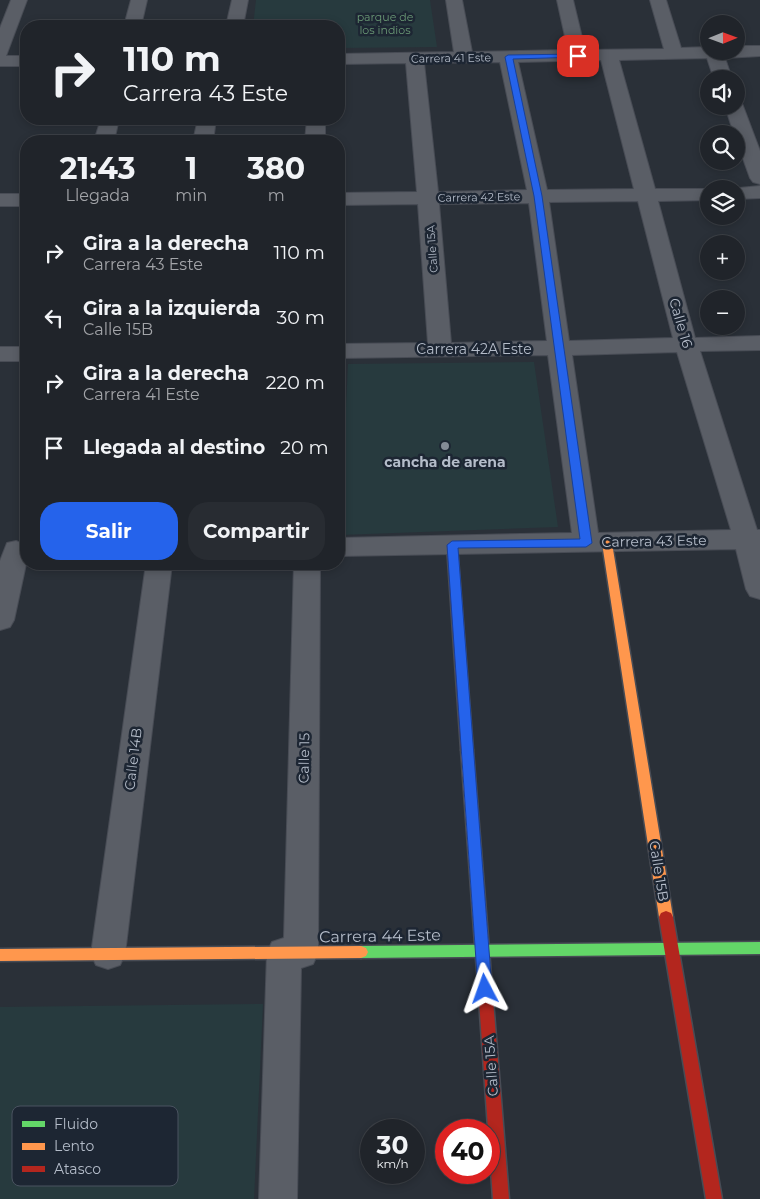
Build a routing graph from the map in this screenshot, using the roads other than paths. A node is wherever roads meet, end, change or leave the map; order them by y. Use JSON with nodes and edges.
{"nodes":[{"id":1,"x":19,"y":0,"type":"edge"},
{"id":2,"x":139,"y":0,"type":"edge"},
{"id":3,"x":240,"y":0,"type":"edge"},
{"id":4,"x":454,"y":0,"type":"edge"},
{"id":5,"x":565,"y":0,"type":"edge"},
{"id":6,"x":658,"y":0,"type":"edge"},
{"id":7,"x":134,"y":20,"type":"edge"},
{"id":8,"x":236,"y":20,"type":"edge"},
{"id":9,"x":760,"y":51,"type":"edge"},
{"id":10,"x":0,"y":52,"type":"edge"},
{"id":11,"x":745,"y":52,"type":"edge"},
{"id":12,"x":700,"y":53,"type":"edge"},
{"id":13,"x":674,"y":54,"type":"junction"},
{"id":14,"x":609,"y":55,"type":"junction"},
{"id":15,"x":578,"y":56,"type":"junction"},
{"id":16,"x":464,"y":57,"type":"junction"},
{"id":17,"x":508,"y":57,"type":"junction"},
{"id":18,"x":345,"y":59,"type":"edge"},
{"id":19,"x":415,"y":59,"type":"junction"},
{"id":20,"x":0,"y":61,"type":"edge"},
{"id":21,"x":20,"y":61,"type":"edge"},
{"id":22,"x":737,"y":115,"type":"edge"},
{"id":23,"x":760,"y":178,"type":"edge"},
{"id":24,"x":760,"y":192,"type":"edge"},
{"id":25,"x":745,"y":193,"type":"edge"},
{"id":26,"x":700,"y":194,"type":"edge"},
{"id":27,"x":646,"y":195,"type":"junction"},
{"id":28,"x":538,"y":196,"type":"junction"},
{"id":29,"x":428,"y":198,"type":"junction"},
{"id":30,"x":345,"y":199,"type":"edge"},
{"id":31,"x":0,"y":200,"type":"edge"},
{"id":32,"x":20,"y":200,"type":"edge"},
{"id":33,"x":760,"y":343,"type":"edge"},
{"id":34,"x":686,"y":345,"type":"junction"},
{"id":35,"x":559,"y":348,"type":"junction"},
{"id":36,"x":440,"y":349,"type":"junction"},
{"id":37,"x":345,"y":351,"type":"edge"},
{"id":38,"x":0,"y":354,"type":"edge"},
{"id":39,"x":20,"y":354,"type":"edge"},
{"id":40,"x":753,"y":539,"type":"edge"},
{"id":41,"x":596,"y":543,"type":"junction"},
{"id":42,"x":452,"y":545,"type":"junction"},
{"id":43,"x":345,"y":547,"type":"edge"},
{"id":44,"x":14,"y":550,"type":"edge"},
{"id":45,"x":158,"y":570,"type":"edge"},
{"id":46,"x":307,"y":570,"type":"edge"},
{"id":47,"x":760,"y":589,"type":"edge"},
{"id":48,"x":0,"y":620,"type":"edge"},
{"id":49,"x":760,"y":948,"type":"edge"},
{"id":50,"x":671,"y":949,"type":"junction"},
{"id":51,"x":482,"y":951,"type":"junction"},
{"id":52,"x":292,"y":953,"type":"junction"},
{"id":53,"x":108,"y":954,"type":"junction"},
{"id":54,"x":0,"y":955,"type":"edge"},
{"id":55,"x":278,"y":1199,"type":"edge"},
{"id":56,"x":502,"y":1199,"type":"edge"},
{"id":57,"x":714,"y":1199,"type":"edge"}],
"edges":[{"from":1,"to":10,"type":"street"},
{"from":2,"to":7,"type":"street"},
{"from":3,"to":8,"type":"street"},
{"from":4,"to":16,"type":"street"},
{"from":5,"to":15,"type":"street"},
{"from":6,"to":13,"type":"street"},
{"from":9,"to":11,"type":"street","name":"Carrera 41 Este"},
{"from":12,"to":13,"type":"street","name":"Carrera 41 Este"},
{"from":13,"to":14,"type":"street","name":"Carrera 41 Este"},
{"from":14,"to":15,"type":"street","name":"Carrera 41 Este"},
{"from":14,"to":27,"type":"street","name":"Calle 16"},
{"from":15,"to":17,"type":"street","name":"Carrera 41 Este"},
{"from":16,"to":17,"type":"street","name":"Carrera 41 Este"},
{"from":16,"to":19,"type":"street","name":"Carrera 41 Este"},
{"from":17,"to":28,"type":"street","name":"Calle 15B"},
{"from":18,"to":19,"type":"street","name":"Carrera 41 Este"},
{"from":19,"to":29,"type":"street","name":"Calle 15A"},
{"from":20,"to":21,"type":"street"},
{"from":22,"to":23,"type":"street"},
{"from":24,"to":25,"type":"street"},
{"from":26,"to":27,"type":"street","name":"Carrera 42 Este"},
{"from":27,"to":28,"type":"street","name":"Carrera 42 Este"},
{"from":27,"to":34,"type":"street","name":"Calle 16"},
{"from":28,"to":29,"type":"street","name":"Carrera 42 Este"},
{"from":28,"to":35,"type":"street","name":"Calle 15B"},
{"from":29,"to":30,"type":"street","name":"Carrera 42 Este"},
{"from":29,"to":36,"type":"street","name":"Calle 15A"},
{"from":31,"to":32,"type":"street"},
{"from":33,"to":34,"type":"street","name":"Carrera 42A Este"},
{"from":34,"to":35,"type":"street","name":"Carrera 42A Este"},
{"from":34,"to":40,"type":"street","name":"Calle 16"},
{"from":35,"to":36,"type":"street","name":"Carrera 42A Este"},
{"from":35,"to":41,"type":"street","name":"Calle 15B"},
{"from":36,"to":37,"type":"street","name":"Carrera 42A Este"},
{"from":38,"to":39,"type":"street"},
{"from":40,"to":41,"type":"street","name":"Carrera 43 Este"},
{"from":40,"to":47,"type":"street","name":"Calle 16"},
{"from":41,"to":42,"type":"street","name":"Carrera 43 Este"},
{"from":41,"to":50,"type":"street","name":"Calle 15B"},
{"from":42,"to":43,"type":"street","name":"Carrera 43 Este"},
{"from":42,"to":51,"type":"street","name":"Calle 15A"},
{"from":44,"to":48,"type":"street"},
{"from":45,"to":53,"type":"street","name":"Calle 14B"},
{"from":46,"to":52,"type":"street","name":"Calle 15"},
{"from":49,"to":50,"type":"street","name":"Carrera 44 Este"},
{"from":50,"to":51,"type":"street","name":"Carrera 44 Este"},
{"from":50,"to":57,"type":"street","name":"Calle 15B"},
{"from":51,"to":52,"type":"street","name":"Carrera 44 Este"},
{"from":51,"to":56,"type":"street","name":"Calle 15A"},
{"from":52,"to":53,"type":"street","name":"Carrera 44 Este"},
{"from":52,"to":55,"type":"street","name":"Calle 15"},
{"from":53,"to":54,"type":"street","name":"Carrera 44 Este"}]}
